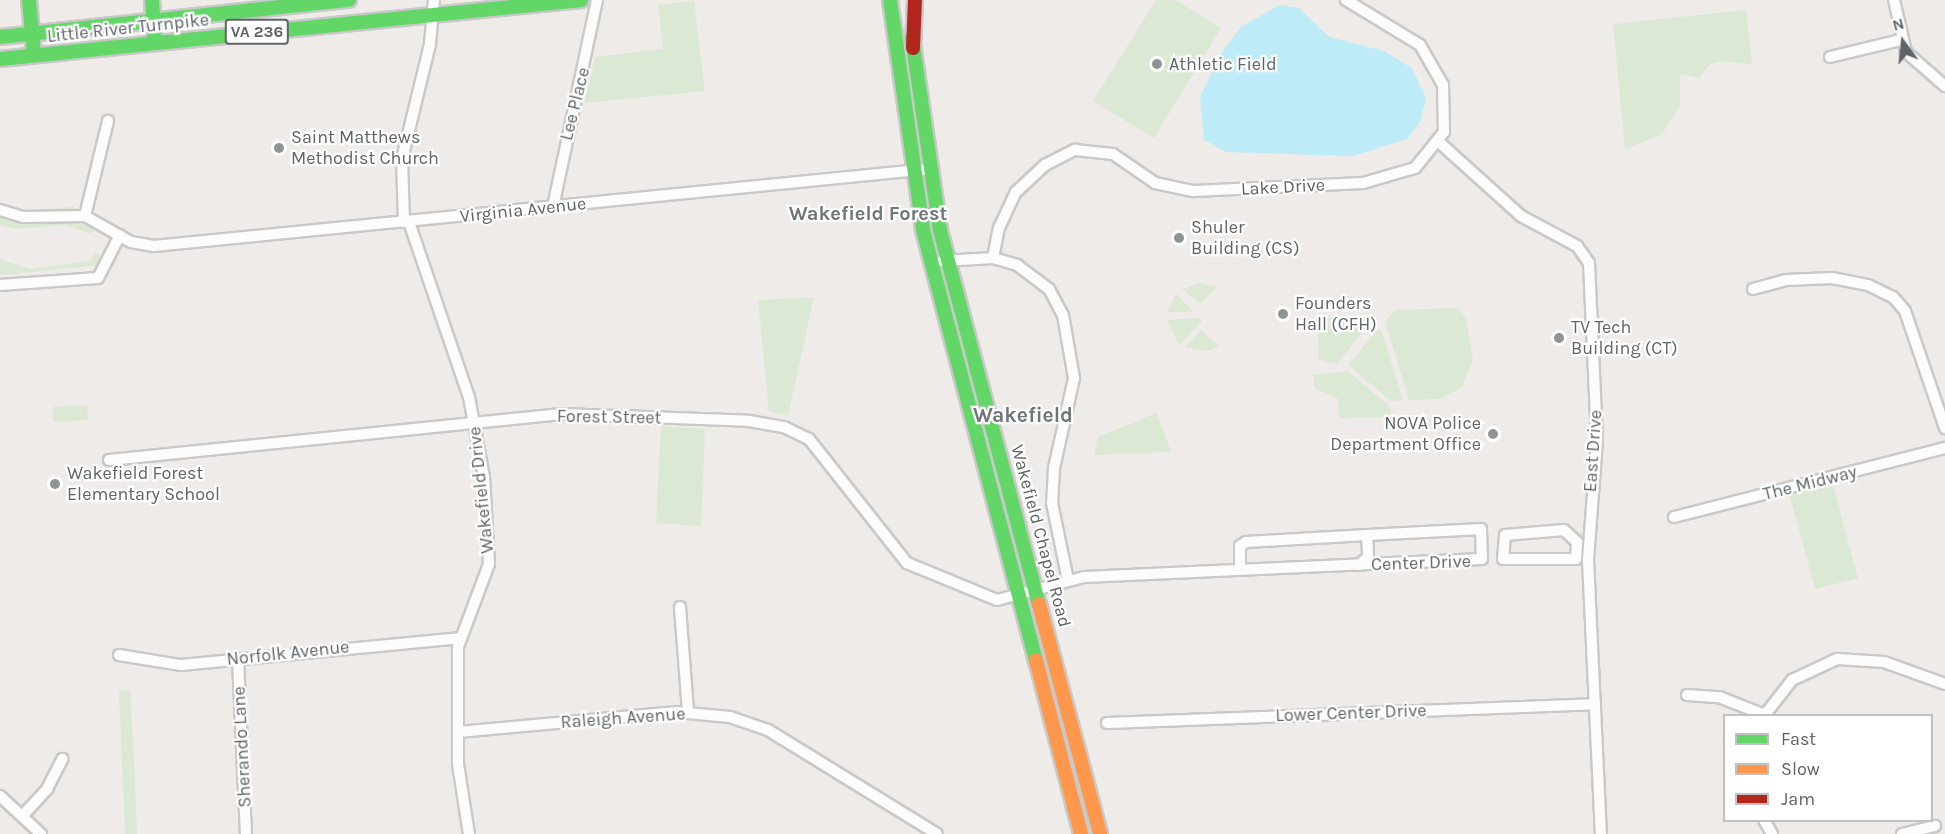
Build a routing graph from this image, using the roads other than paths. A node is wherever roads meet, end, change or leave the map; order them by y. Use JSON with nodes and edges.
{"nodes":[{"id":1,"x":29,"y":0,"type":"edge"},
{"id":2,"x":152,"y":0,"type":"edge"},
{"id":3,"x":349,"y":0,"type":"edge"},
{"id":4,"x":581,"y":0,"type":"edge"},
{"id":5,"x":597,"y":0,"type":"edge"},
{"id":6,"x":890,"y":0,"type":"edge"},
{"id":7,"x":907,"y":0,"type":"edge"},
{"id":8,"x":915,"y":0,"type":"edge"},
{"id":9,"x":1346,"y":0,"type":"edge"},
{"id":10,"x":1894,"y":0,"type":"edge"},
{"id":11,"x":434,"y":7,"type":"edge"},
{"id":12,"x":154,"y":20,"type":"junction"},
{"id":13,"x":32,"y":33,"type":"junction"},
{"id":14,"x":0,"y":36,"type":"edge"},
{"id":15,"x":1901,"y":40,"type":"junction"},
{"id":16,"x":155,"y":43,"type":"junction"},
{"id":17,"x":913,"y":48,"type":"junction"},
{"id":18,"x":34,"y":55,"type":"junction"},
{"id":19,"x":1830,"y":57,"type":"dead end"},
{"id":20,"x":0,"y":59,"type":"edge"},
{"id":21,"x":1945,"y":86,"type":"edge"},
{"id":22,"x":108,"y":121,"type":"dead end"},
{"id":23,"x":1440,"y":143,"type":"junction"},
{"id":24,"x":928,"y":168,"type":"junction"},
{"id":25,"x":911,"y":170,"type":"junction"},
{"id":26,"x":554,"y":207,"type":"junction"},
{"id":27,"x":0,"y":210,"type":"edge"},
{"id":28,"x":85,"y":216,"type":"junction"},
{"id":29,"x":406,"y":222,"type":"junction"},
{"id":30,"x":120,"y":235,"type":"junction"},
{"id":31,"x":993,"y":258,"type":"junction"},
{"id":32,"x":948,"y":260,"type":"junction"},
{"id":33,"x":931,"y":263,"type":"junction"},
{"id":34,"x":0,"y":285,"type":"edge"},
{"id":35,"x":1753,"y":289,"type":"dead end"},
{"id":36,"x":475,"y":423,"type":"junction"},
{"id":37,"x":1945,"y":428,"type":"edge"},
{"id":38,"x":1945,"y":448,"type":"edge"},
{"id":39,"x":109,"y":460,"type":"dead end"},
{"id":40,"x":1674,"y":517,"type":"dead end"},
{"id":41,"x":1587,"y":530,"type":"junction"},
{"id":42,"x":1367,"y":535,"type":"junction"},
{"id":43,"x":1574,"y":535,"type":"junction"},
{"id":44,"x":1576,"y":559,"type":"junction"},
{"id":45,"x":1588,"y":560,"type":"junction"},
{"id":46,"x":1359,"y":565,"type":"junction"},
{"id":47,"x":1240,"y":570,"type":"junction"},
{"id":48,"x":1068,"y":580,"type":"junction"},
{"id":49,"x":1037,"y":589,"type":"junction"},
{"id":50,"x":1020,"y":596,"type":"junction"},
{"id":51,"x":680,"y":607,"type":"dead end"},
{"id":52,"x":459,"y":638,"type":"junction"},
{"id":53,"x":119,"y":655,"type":"dead end"},
{"id":54,"x":238,"y":659,"type":"junction"},
{"id":55,"x":1945,"y":684,"type":"edge"},
{"id":56,"x":1687,"y":695,"type":"dead end"},
{"id":57,"x":1595,"y":704,"type":"junction"},
{"id":58,"x":688,"y":712,"type":"junction"},
{"id":59,"x":1762,"y":714,"type":"edge"},
{"id":60,"x":1765,"y":714,"type":"edge"},
{"id":61,"x":1107,"y":723,"type":"dead end"},
{"id":62,"x":458,"y":732,"type":"junction"},
{"id":63,"x":62,"y":759,"type":"dead end"},
{"id":64,"x":0,"y":796,"type":"edge"},
{"id":65,"x":24,"y":814,"type":"junction"},
{"id":66,"x":1935,"y":826,"type":"dead end"},
{"id":67,"x":41,"y":834,"type":"edge"},
{"id":68,"x":246,"y":834,"type":"edge"},
{"id":69,"x":469,"y":834,"type":"edge"},
{"id":70,"x":937,"y":834,"type":"edge"},
{"id":71,"x":1081,"y":834,"type":"edge"},
{"id":72,"x":1098,"y":834,"type":"edge"},
{"id":73,"x":1601,"y":834,"type":"edge"},
{"id":74,"x":1902,"y":834,"type":"edge"}],
"edges":[{"from":1,"to":13,"type":"main road"},
{"from":2,"to":12,"type":"main road"},
{"from":3,"to":12,"type":"main road","name":"Little River Turnpike","number":"VA 236"},
{"from":4,"to":11,"type":"main road","name":"Little River Turnpike","number":"VA 236"},
{"from":5,"to":26,"type":"street","name":"Lee Place"},
{"from":6,"to":25,"type":"main road","name":"Wakefield Chapel Road"},
{"from":7,"to":17,"type":"main road","name":"Wakefield Chapel Road"},
{"from":8,"to":17,"type":"main road"},
{"from":9,"to":23,"type":"street"},
{"from":10,"to":15,"type":"street"},
{"from":11,"to":16,"type":"main road","name":"Little River Turnpike","number":"VA 236"},
{"from":11,"to":29,"type":"street","name":"Wakefield Drive"},
{"from":12,"to":13,"type":"main road","name":"Little River Turnpike","number":"VA 236"},
{"from":12,"to":16,"type":"main road"},
{"from":13,"to":14,"type":"main road","name":"Little River Turnpike","number":"VA 236"},
{"from":13,"to":18,"type":"main road"},
{"from":15,"to":19,"type":"street"},
{"from":15,"to":21,"type":"street"},
{"from":16,"to":18,"type":"main road","name":"Little River Turnpike","number":"VA 236"},
{"from":17,"to":24,"type":"main road","name":"Wakefield Chapel Road"},
{"from":18,"to":20,"type":"main road","name":"Little River Turnpike","number":"VA 236"},
{"from":22,"to":28,"type":"street"},
{"from":23,"to":31,"type":"street","name":"Lake Drive"},
{"from":23,"to":41,"type":"street","name":"East Drive"},
{"from":24,"to":25,"type":"street","name":"Virginia Avenue"},
{"from":24,"to":32,"type":"main road","name":"Wakefield Chapel Road"},
{"from":25,"to":26,"type":"street","name":"Virginia Avenue"},
{"from":25,"to":33,"type":"main road","name":"Wakefield Chapel Road"},
{"from":26,"to":29,"type":"street","name":"Virginia Avenue"},
{"from":27,"to":28,"type":"street"},
{"from":28,"to":30,"type":"street","name":"Virginia Avenue"},
{"from":29,"to":30,"type":"street","name":"Virginia Avenue"},
{"from":29,"to":36,"type":"street","name":"Wakefield Drive"},
{"from":30,"to":34,"type":"street"},
{"from":31,"to":32,"type":"street"},
{"from":31,"to":48,"type":"street"},
{"from":32,"to":33,"type":"street"},
{"from":32,"to":49,"type":"main road","name":"Wakefield Chapel Road"},
{"from":33,"to":50,"type":"main road","name":"Wakefield Chapel Road"},
{"from":35,"to":37,"type":"street"},
{"from":36,"to":39,"type":"street","name":"Forest Street"},
{"from":36,"to":50,"type":"street","name":"Forest Street"},
{"from":36,"to":52,"type":"street","name":"Wakefield Drive"},
{"from":38,"to":40,"type":"street","name":"The Midway"},
{"from":41,"to":43,"type":"street"},
{"from":41,"to":45,"type":"street","name":"East Drive"},
{"from":42,"to":46,"type":"street","name":"Center Drive"},
{"from":42,"to":46,"type":"street","name":"Center Drive"},
{"from":42,"to":47,"type":"street","name":"Center Drive"},
{"from":43,"to":44,"type":"street"},
{"from":43,"to":44,"type":"street"},
{"from":44,"to":45,"type":"street"},
{"from":45,"to":57,"type":"street","name":"East Drive"},
{"from":46,"to":47,"type":"street","name":"Center Drive"},
{"from":47,"to":48,"type":"street","name":"Center Drive"},
{"from":48,"to":49,"type":"street","name":"Center Drive"},
{"from":49,"to":50,"type":"street","name":"Forest Street"},
{"from":49,"to":72,"type":"main road","name":"Wakefield Chapel Road"},
{"from":50,"to":71,"type":"main road","name":"Wakefield Chapel Road"},
{"from":51,"to":58,"type":"street"},
{"from":52,"to":54,"type":"street","name":"Norfolk Avenue"},
{"from":52,"to":62,"type":"street","name":"Wakefield Drive"},
{"from":53,"to":54,"type":"street","name":"Norfolk Avenue"},
{"from":54,"to":68,"type":"street","name":"Sherando Lane"},
{"from":55,"to":60,"type":"street"},
{"from":56,"to":59,"type":"street"},
{"from":57,"to":61,"type":"street","name":"Lower Center Drive"},
{"from":57,"to":73,"type":"street","name":"East Drive"},
{"from":58,"to":62,"type":"street","name":"Raleigh Avenue"},
{"from":58,"to":70,"type":"street","name":"Raleigh Avenue"},
{"from":62,"to":69,"type":"street","name":"Wakefield Drive"},
{"from":63,"to":65,"type":"street"},
{"from":64,"to":65,"type":"street"},
{"from":65,"to":67,"type":"street"},
{"from":66,"to":74,"type":"street"}]}
